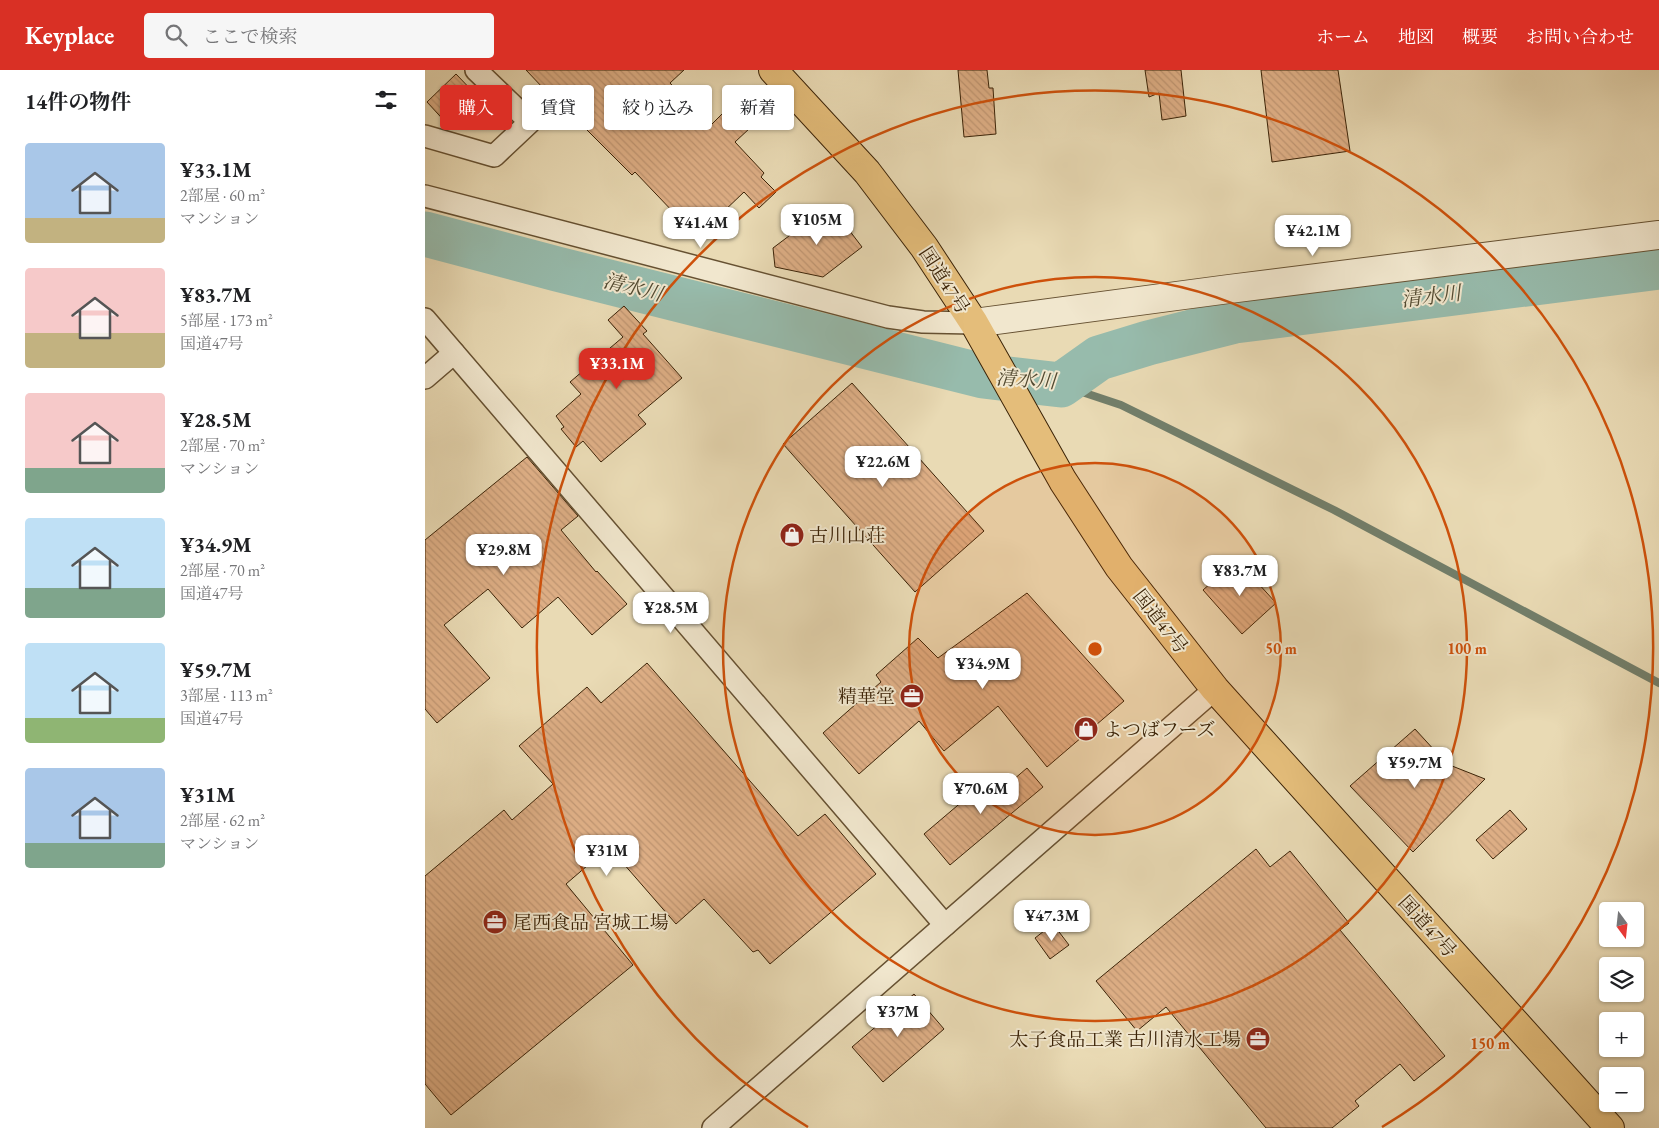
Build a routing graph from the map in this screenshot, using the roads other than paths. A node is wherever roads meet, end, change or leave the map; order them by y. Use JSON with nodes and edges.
{"nodes":[{"id":1,"x":476,"y":70,"type":"edge"},
{"id":2,"x":773,"y":70,"type":"edge"},
{"id":3,"x":425,"y":136,"type":"edge"},
{"id":4,"x":425,"y":196,"type":"edge"},
{"id":5,"x":1659,"y":235,"type":"edge"},
{"id":6,"x":425,"y":319,"type":"edge"},
{"id":7,"x":976,"y":328,"type":"junction"},
{"id":8,"x":454,"y":353,"type":"junction"},
{"id":9,"x":425,"y":378,"type":"edge"},
{"id":10,"x":1215,"y":689,"type":"junction"},
{"id":11,"x":945,"y":925,"type":"junction"},
{"id":12,"x":713,"y":1128,"type":"edge"},
{"id":13,"x":1610,"y":1128,"type":"edge"}],
"edges":[{"from":1,"to":3,"type":"street"},
{"from":2,"to":7,"type":"highway","name":"国道47号"},
{"from":4,"to":7,"type":"street"},
{"from":5,"to":7,"type":"street"},
{"from":6,"to":8,"type":"street"},
{"from":7,"to":10,"type":"highway","name":"国道47号"},
{"from":8,"to":9,"type":"street"},
{"from":8,"to":11,"type":"street"},
{"from":10,"to":11,"type":"street"},
{"from":10,"to":13,"type":"highway","name":"国道47号"},
{"from":11,"to":12,"type":"street"}]}
